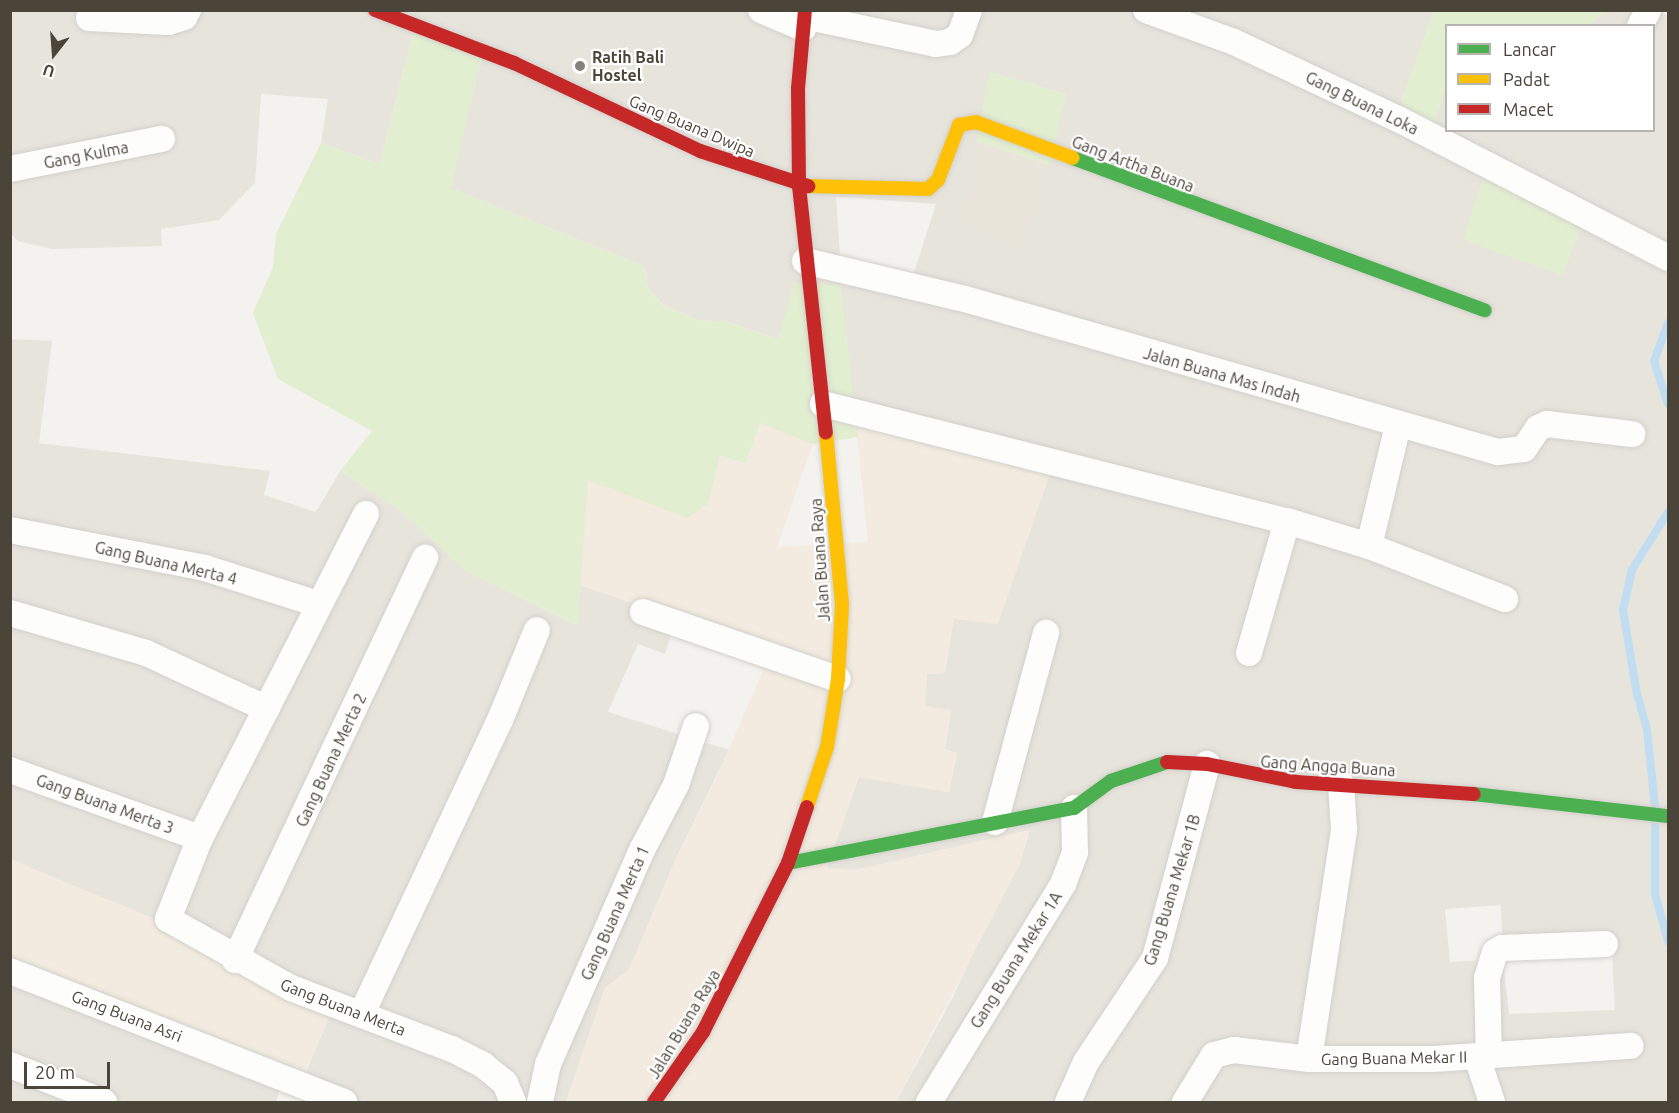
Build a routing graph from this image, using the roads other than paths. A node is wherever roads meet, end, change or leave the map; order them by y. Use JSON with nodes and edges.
{"nodes":[{"id":1,"x":188,"y":10,"type":"edge"},
{"id":2,"x":375,"y":10,"type":"edge"},
{"id":3,"x":761,"y":10,"type":"edge"},
{"id":4,"x":969,"y":10,"type":"edge"},
{"id":5,"x":1146,"y":10,"type":"edge"},
{"id":6,"x":1648,"y":10,"type":"edge"},
{"id":7,"x":89,"y":18,"type":"dead end"},
{"id":8,"x":804,"y":18,"type":"edge"},
{"id":9,"x":1641,"y":24,"type":"edge"},
{"id":10,"x":162,"y":140,"type":"dead end"},
{"id":11,"x":10,"y":169,"type":"edge"},
{"id":12,"x":799,"y":186,"type":"junction"},
{"id":13,"x":1668,"y":258,"type":"edge"},
{"id":14,"x":805,"y":261,"type":"junction"},
{"id":15,"x":1485,"y":310,"type":"dead end"},
{"id":16,"x":823,"y":404,"type":"junction"},
{"id":17,"x":1398,"y":425,"type":"junction"},
{"id":18,"x":1632,"y":434,"type":"dead end"},
{"id":19,"x":366,"y":514,"type":"dead end"},
{"id":20,"x":1287,"y":521,"type":"junction"},
{"id":21,"x":10,"y":530,"type":"edge"},
{"id":22,"x":1369,"y":546,"type":"junction"},
{"id":23,"x":425,"y":558,"type":"dead end"},
{"id":24,"x":1505,"y":599,"type":"dead end"},
{"id":25,"x":318,"y":604,"type":"junction"},
{"id":26,"x":643,"y":612,"type":"dead end"},
{"id":27,"x":10,"y":613,"type":"edge"},
{"id":28,"x":537,"y":630,"type":"dead end"},
{"id":29,"x":1046,"y":633,"type":"dead end"},
{"id":30,"x":1249,"y":653,"type":"dead end"},
{"id":31,"x":838,"y":679,"type":"junction"},
{"id":32,"x":267,"y":709,"type":"junction"},
{"id":33,"x":696,"y":726,"type":"dead end"},
{"id":34,"x":1207,"y":764,"type":"junction"},
{"id":35,"x":10,"y":770,"type":"edge"},
{"id":36,"x":1341,"y":784,"type":"junction"},
{"id":37,"x":1074,"y":808,"type":"junction"},
{"id":38,"x":1668,"y":816,"type":"edge"},
{"id":39,"x":995,"y":822,"type":"junction"},
{"id":40,"x":200,"y":838,"type":"junction"},
{"id":41,"x":788,"y":863,"type":"junction"},
{"id":42,"x":1605,"y":944,"type":"dead end"},
{"id":43,"x":235,"y":960,"type":"junction"},
{"id":44,"x":10,"y":971,"type":"edge"},
{"id":45,"x":362,"y":1013,"type":"junction"},
{"id":46,"x":1631,"y":1046,"type":"dead end"},
{"id":47,"x":1483,"y":1057,"type":"junction"},
{"id":48,"x":1309,"y":1059,"type":"junction"},
{"id":49,"x":10,"y":1065,"type":"edge"},
{"id":50,"x":104,"y":1102,"type":"edge"},
{"id":51,"x":344,"y":1102,"type":"edge"},
{"id":52,"x":513,"y":1102,"type":"edge"},
{"id":53,"x":540,"y":1102,"type":"edge"},
{"id":54,"x":654,"y":1102,"type":"edge"},
{"id":55,"x":929,"y":1102,"type":"edge"},
{"id":56,"x":1068,"y":1102,"type":"edge"},
{"id":57,"x":1185,"y":1102,"type":"edge"},
{"id":58,"x":1492,"y":1102,"type":"edge"}],
"edges":[{"from":1,"to":7,"type":"street"},
{"from":2,"to":12,"type":"street","name":"Gang Buana Dwipa"},
{"from":3,"to":8,"type":"street"},
{"from":4,"to":8,"type":"street"},
{"from":5,"to":13,"type":"street","name":"Gang Buana Loka"},
{"from":6,"to":9,"type":"street"},
{"from":8,"to":12,"type":"street","name":"Jalan Buana Raya"},
{"from":10,"to":11,"type":"street","name":"Gang Kulma"},
{"from":12,"to":14,"type":"street","name":"Jalan Buana Raya"},
{"from":12,"to":15,"type":"street","name":"Gang Artha Buana"},
{"from":14,"to":16,"type":"street","name":"Jalan Buana Raya"},
{"from":14,"to":17,"type":"street","name":"Jalan Buana Mas Indah"},
{"from":16,"to":20,"type":"street"},
{"from":16,"to":31,"type":"street","name":"Jalan Buana Raya"},
{"from":17,"to":18,"type":"street","name":"Jalan Buana Mas Indah"},
{"from":17,"to":22,"type":"street"},
{"from":19,"to":25,"type":"street"},
{"from":20,"to":22,"type":"street"},
{"from":20,"to":30,"type":"street"},
{"from":21,"to":25,"type":"street","name":"Gang Buana Merta 4"},
{"from":22,"to":24,"type":"street"},
{"from":23,"to":43,"type":"street","name":"Gang Buana Merta 2"},
{"from":25,"to":32,"type":"street"},
{"from":26,"to":31,"type":"street"},
{"from":27,"to":32,"type":"street"},
{"from":28,"to":45,"type":"street"},
{"from":29,"to":39,"type":"street"},
{"from":31,"to":41,"type":"street","name":"Jalan Buana Raya"},
{"from":32,"to":40,"type":"street"},
{"from":33,"to":53,"type":"street","name":"Gang Buana Merta 1"},
{"from":34,"to":36,"type":"street","name":"Gang Angga Buana"},
{"from":34,"to":37,"type":"street","name":"Gang Angga Buana"},
{"from":34,"to":56,"type":"street","name":"Gang Buana Mekar 1B"},
{"from":35,"to":40,"type":"street","name":"Gang Buana Merta 3"},
{"from":36,"to":38,"type":"street","name":"Gang Angga Buana"},
{"from":36,"to":48,"type":"street"},
{"from":37,"to":39,"type":"street","name":"Gang Angga Buana"},
{"from":37,"to":55,"type":"street","name":"Gang Buana Mekar 1A"},
{"from":39,"to":41,"type":"street","name":"Gang Angga Buana"},
{"from":40,"to":43,"type":"street","name":"Gang Buana Merta"},
{"from":41,"to":54,"type":"street","name":"Jalan Buana Raya"},
{"from":42,"to":47,"type":"street"},
{"from":43,"to":45,"type":"street","name":"Gang Buana Merta"},
{"from":44,"to":51,"type":"street","name":"Gang Buana Asri"},
{"from":45,"to":52,"type":"street","name":"Gang Buana Merta"},
{"from":46,"to":47,"type":"street","name":"Gang Buana Mekar II"},
{"from":47,"to":48,"type":"street","name":"Gang Buana Mekar II"},
{"from":47,"to":58,"type":"street"},
{"from":48,"to":57,"type":"street","name":"Gang Buana Mekar II"},
{"from":49,"to":50,"type":"street"}]}
